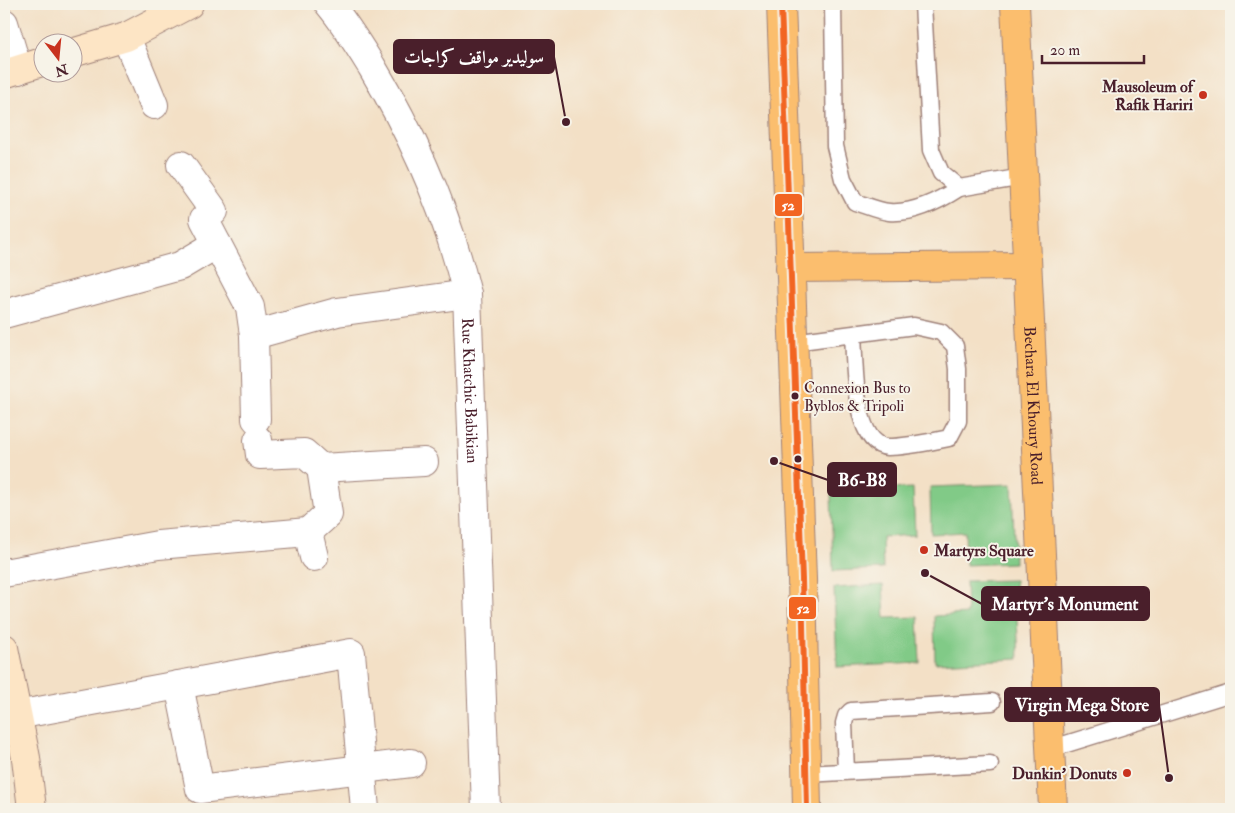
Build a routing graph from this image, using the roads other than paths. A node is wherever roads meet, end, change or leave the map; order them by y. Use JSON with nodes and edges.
{"nodes":[{"id":1,"x":189,"y":4,"type":"edge"},
{"id":2,"x":330,"y":4,"type":"edge"},
{"id":3,"x":782,"y":4,"type":"edge"},
{"id":4,"x":833,"y":4,"type":"edge"},
{"id":5,"x":923,"y":4,"type":"edge"},
{"id":6,"x":1015,"y":4,"type":"edge"},
{"id":7,"x":4,"y":23,"type":"edge"},
{"id":8,"x":126,"y":37,"type":"junction"},
{"id":9,"x":82,"y":50,"type":"edge"},
{"id":10,"x":21,"y":68,"type":"edge"},
{"id":11,"x":154,"y":105,"type":"dead end"},
{"id":12,"x":181,"y":165,"type":"dead end"},
{"id":13,"x":1023,"y":176,"type":"junction"},
{"id":14,"x":959,"y":188,"type":"junction"},
{"id":15,"x":217,"y":244,"type":"junction"},
{"id":16,"x":1027,"y":266,"type":"junction"},
{"id":17,"x":790,"y":268,"type":"junction"},
{"id":18,"x":467,"y":294,"type":"junction"},
{"id":19,"x":4,"y":314,"type":"edge"},
{"id":20,"x":853,"y":334,"type":"junction"},
{"id":21,"x":254,"y":335,"type":"junction"},
{"id":22,"x":793,"y":342,"type":"junction"},
{"id":23,"x":424,"y":462,"type":"dead end"},
{"id":24,"x":321,"y":468,"type":"junction"},
{"id":25,"x":4,"y":573,"type":"edge"},
{"id":26,"x":4,"y":648,"type":"edge"},
{"id":27,"x":179,"y":684,"type":"junction"},
{"id":28,"x":1231,"y":693,"type":"edge"},
{"id":29,"x":992,"y":702,"type":"dead end"},
{"id":30,"x":17,"y":715,"type":"junction"},
{"id":31,"x":1050,"y":749,"type":"junction"},
{"id":32,"x":411,"y":763,"type":"dead end"},
{"id":33,"x":990,"y":764,"type":"dead end"},
{"id":34,"x":362,"y":769,"type":"junction"},
{"id":35,"x":846,"y":772,"type":"junction"},
{"id":36,"x":806,"y":774,"type":"junction"},
{"id":37,"x":32,"y":809,"type":"edge"},
{"id":38,"x":365,"y":809,"type":"edge"},
{"id":39,"x":486,"y":809,"type":"edge"},
{"id":40,"x":807,"y":809,"type":"edge"},
{"id":41,"x":1053,"y":809,"type":"edge"}],
"edges":[{"from":1,"to":8,"type":"main road"},
{"from":2,"to":18,"type":"street","name":"Rue Khatchic Babikian"},
{"from":3,"to":17,"type":"main road"},
{"from":4,"to":14,"type":"lane"},
{"from":5,"to":14,"type":"lane"},
{"from":6,"to":13,"type":"main road","name":"Bechara El Khoury Road"},
{"from":7,"to":10,"type":"street"},
{"from":8,"to":9,"type":"main road"},
{"from":8,"to":11,"type":"street"},
{"from":12,"to":15,"type":"street"},
{"from":13,"to":14,"type":"lane"},
{"from":13,"to":16,"type":"main road","name":"Bechara El Khoury Road"},
{"from":15,"to":19,"type":"street"},
{"from":15,"to":21,"type":"street"},
{"from":16,"to":17,"type":"main road"},
{"from":16,"to":31,"type":"main road","name":"Bechara El Khoury Road"},
{"from":17,"to":22,"type":"main road"},
{"from":18,"to":21,"type":"street"},
{"from":18,"to":39,"type":"street","name":"Rue Khatchic Babikian"},
{"from":20,"to":20,"type":"lane"},
{"from":20,"to":22,"type":"lane"},
{"from":21,"to":24,"type":"street"},
{"from":22,"to":36,"type":"main road"},
{"from":23,"to":24,"type":"street"},
{"from":24,"to":25,"type":"street"},
{"from":26,"to":30,"type":"main road"},
{"from":27,"to":30,"type":"street"},
{"from":27,"to":34,"type":"street"},
{"from":27,"to":34,"type":"street"},
{"from":28,"to":31,"type":"lane"},
{"from":29,"to":35,"type":"lane"},
{"from":30,"to":37,"type":"main road"},
{"from":31,"to":41,"type":"main road","name":"Bechara El Khoury Road"},
{"from":32,"to":34,"type":"street"},
{"from":33,"to":35,"type":"lane"},
{"from":34,"to":38,"type":"street"},
{"from":35,"to":36,"type":"lane"},
{"from":36,"to":40,"type":"main road"}]}
